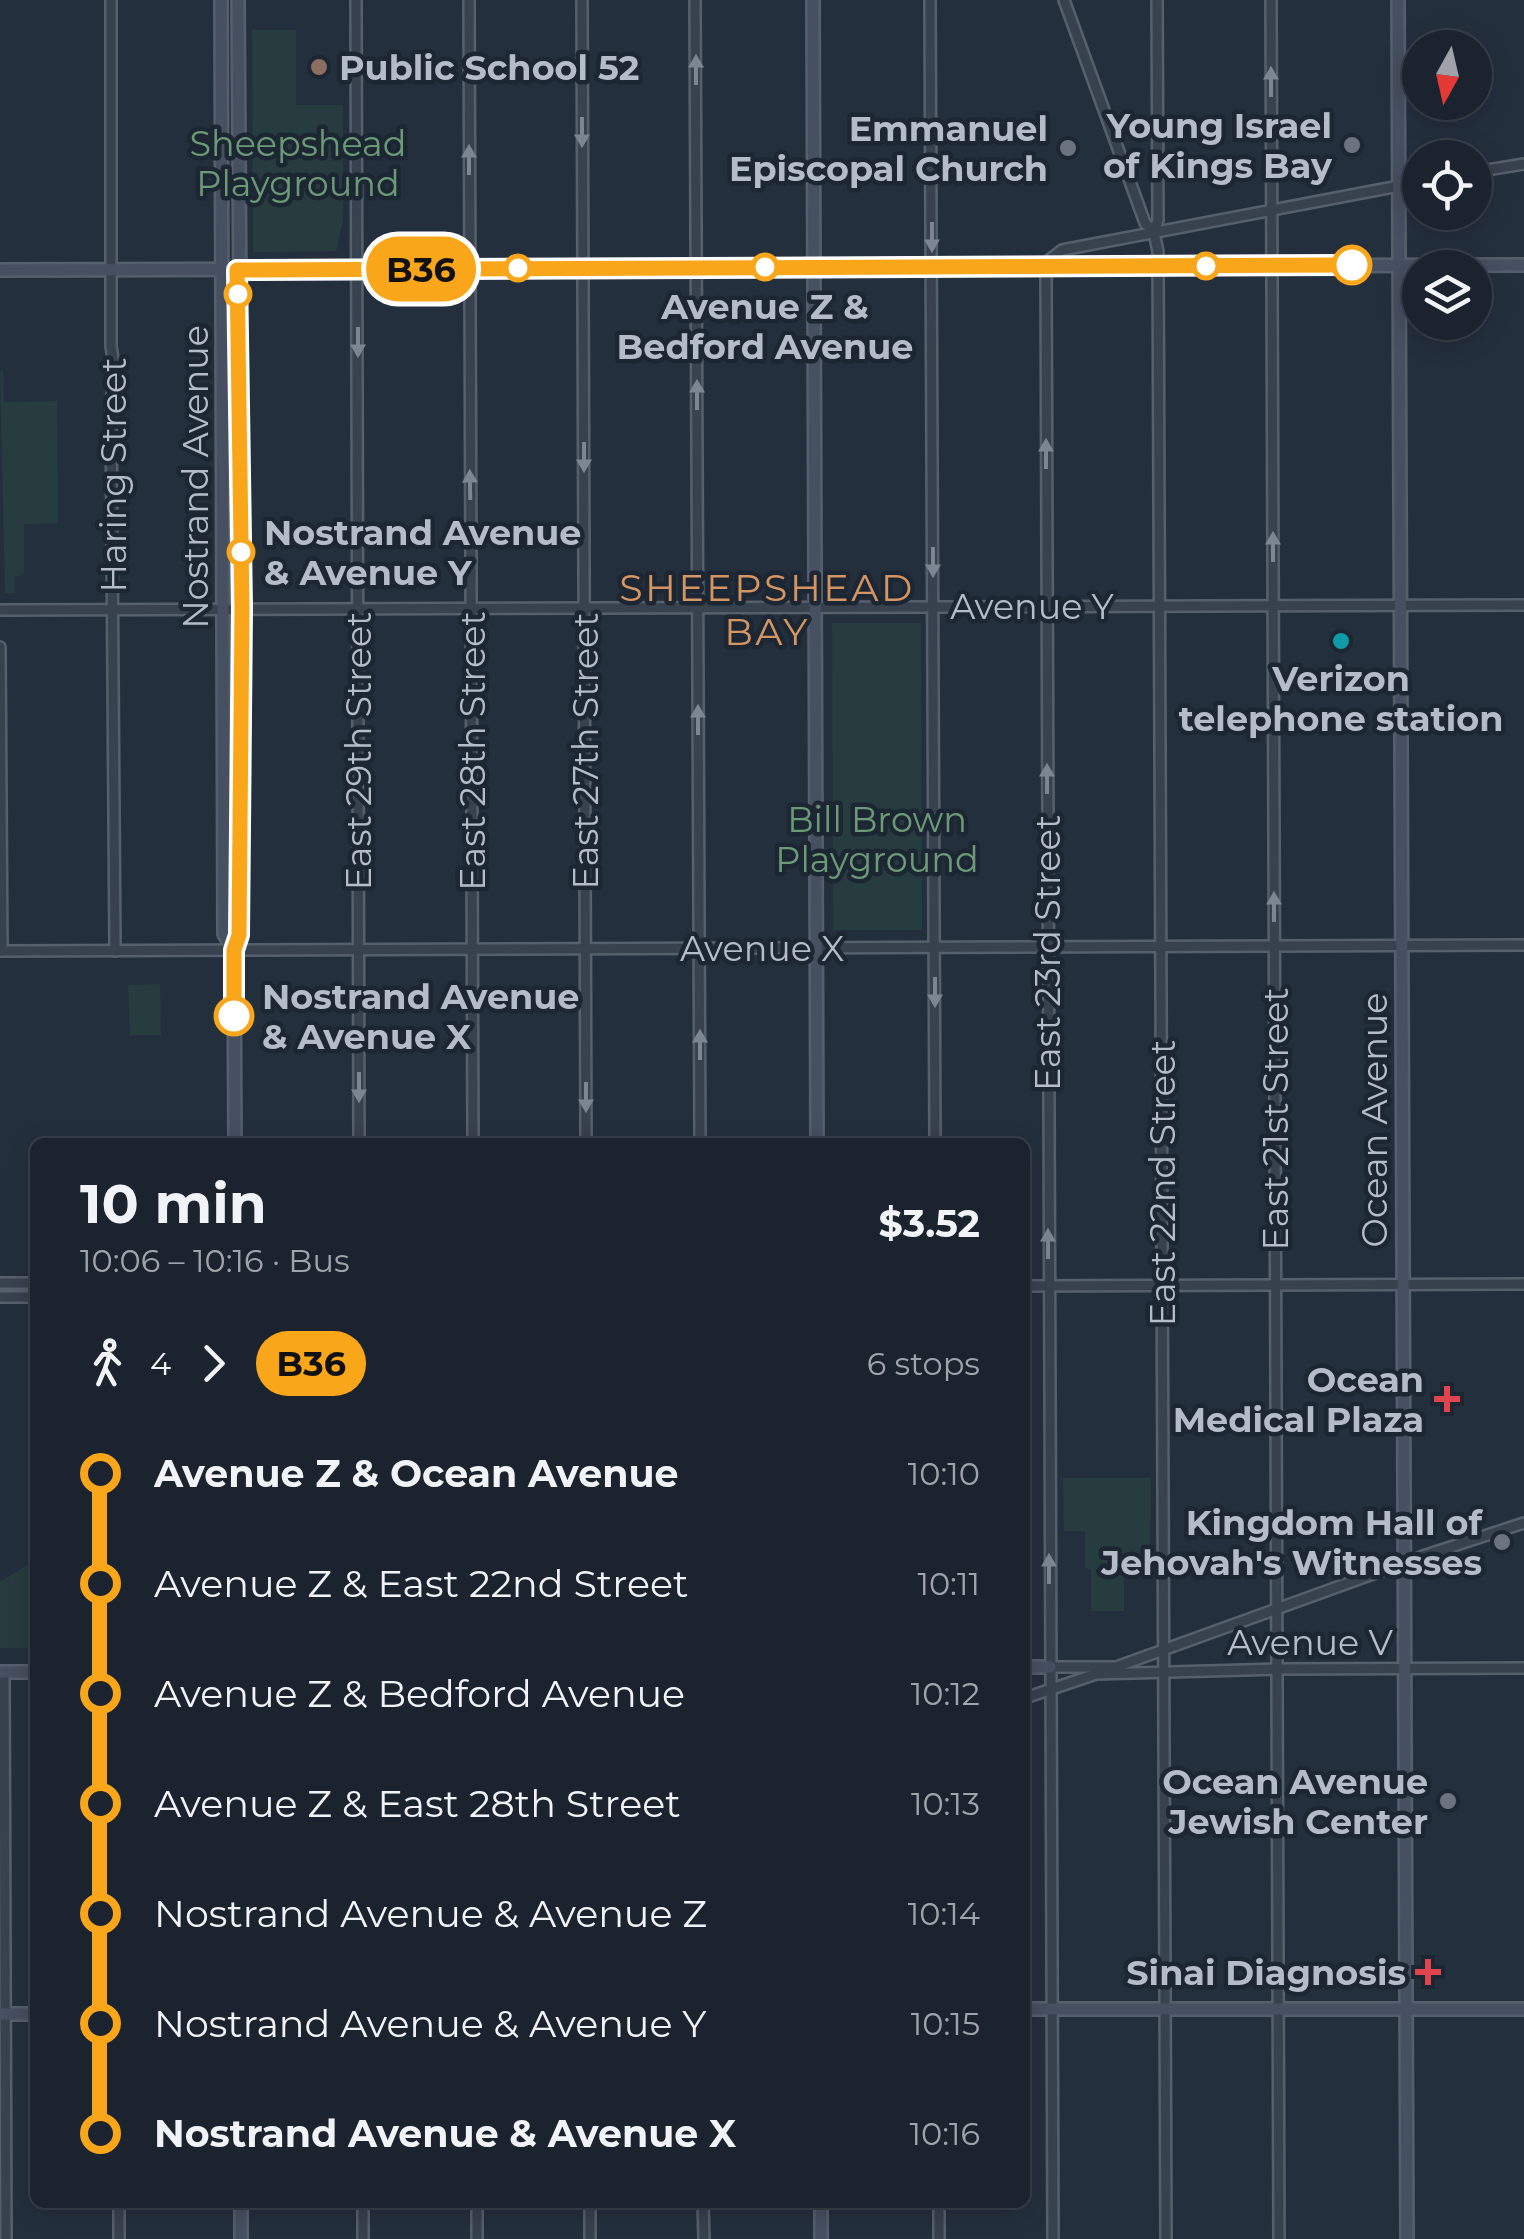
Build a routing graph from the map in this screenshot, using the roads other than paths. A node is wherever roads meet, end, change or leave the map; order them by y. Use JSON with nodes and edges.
{"nodes":[{"id":1,"x":111,"y":0,"type":"edge"},
{"id":2,"x":221,"y":0,"type":"edge"},
{"id":3,"x":238,"y":0,"type":"edge"},
{"id":4,"x":356,"y":0,"type":"edge"},
{"id":5,"x":469,"y":0,"type":"edge"},
{"id":6,"x":582,"y":0,"type":"edge"},
{"id":7,"x":695,"y":0,"type":"edge"},
{"id":8,"x":813,"y":0,"type":"edge"},
{"id":9,"x":930,"y":0,"type":"edge"},
{"id":10,"x":1064,"y":0,"type":"edge"},
{"id":11,"x":1157,"y":0,"type":"edge"},
{"id":12,"x":1271,"y":0,"type":"edge"},
{"id":13,"x":1398,"y":0,"type":"edge"},
{"id":14,"x":1524,"y":164,"type":"edge"},
{"id":15,"x":1492,"y":169,"type":"edge"},
{"id":16,"x":1402,"y":185,"type":"edge"},
{"id":17,"x":1398,"y":186,"type":"junction"},
{"id":18,"x":1272,"y":210,"type":"junction"},
{"id":19,"x":1154,"y":232,"type":"junction"},
{"id":20,"x":1398,"y":265,"type":"junction"},
{"id":21,"x":1524,"y":265,"type":"edge"},
{"id":22,"x":1158,"y":266,"type":"junction"},
{"id":23,"x":1272,"y":266,"type":"junction"},
{"id":24,"x":814,"y":267,"type":"junction"},
{"id":25,"x":932,"y":267,"type":"junction"},
{"id":26,"x":1046,"y":267,"type":"junction"},
{"id":27,"x":470,"y":268,"type":"junction"},
{"id":28,"x":583,"y":268,"type":"junction"},
{"id":29,"x":696,"y":268,"type":"junction"},
{"id":30,"x":358,"y":269,"type":"junction"},
{"id":31,"x":0,"y":270,"type":"edge"},
{"id":32,"x":112,"y":270,"type":"junction"},
{"id":33,"x":222,"y":270,"type":"junction"},
{"id":34,"x":237,"y":270,"type":"junction"},
{"id":35,"x":1524,"y":604,"type":"edge"},
{"id":36,"x":1400,"y":605,"type":"junction"},
{"id":37,"x":1046,"y":606,"type":"junction"},
{"id":38,"x":1160,"y":606,"type":"junction"},
{"id":39,"x":1273,"y":606,"type":"junction"},
{"id":40,"x":815,"y":607,"type":"junction"},
{"id":41,"x":933,"y":607,"type":"junction"},
{"id":42,"x":472,"y":608,"type":"junction"},
{"id":43,"x":584,"y":608,"type":"junction"},
{"id":44,"x":698,"y":608,"type":"junction"},
{"id":45,"x":223,"y":609,"type":"junction"},
{"id":46,"x":242,"y":609,"type":"junction"},
{"id":47,"x":358,"y":609,"type":"junction"},
{"id":48,"x":0,"y":610,"type":"edge"},
{"id":49,"x":114,"y":610,"type":"junction"},
{"id":50,"x":0,"y":647,"type":"edge"},
{"id":51,"x":1401,"y":945,"type":"junction"},
{"id":52,"x":1524,"y":945,"type":"edge"},
{"id":53,"x":1161,"y":946,"type":"junction"},
{"id":54,"x":1274,"y":946,"type":"junction"},
{"id":55,"x":1048,"y":947,"type":"junction"},
{"id":56,"x":700,"y":948,"type":"junction"},
{"id":57,"x":816,"y":948,"type":"junction"},
{"id":58,"x":934,"y":948,"type":"junction"},
{"id":59,"x":586,"y":949,"type":"junction"},
{"id":60,"x":234,"y":950,"type":"junction"},
{"id":61,"x":358,"y":950,"type":"junction"},
{"id":62,"x":472,"y":950,"type":"junction"},
{"id":63,"x":1,"y":951,"type":"edge"},
{"id":64,"x":115,"y":951,"type":"junction"},
{"id":65,"x":235,"y":1138,"type":"edge"},
{"id":66,"x":359,"y":1138,"type":"edge"},
{"id":67,"x":473,"y":1138,"type":"edge"},
{"id":68,"x":586,"y":1138,"type":"edge"},
{"id":69,"x":700,"y":1138,"type":"edge"},
{"id":70,"x":817,"y":1138,"type":"edge"},
{"id":71,"x":935,"y":1138,"type":"edge"},
{"id":72,"x":0,"y":1283,"type":"edge"},
{"id":73,"x":30,"y":1283,"type":"edge"},
{"id":74,"x":1524,"y":1284,"type":"edge"},
{"id":75,"x":1276,"y":1285,"type":"junction"},
{"id":76,"x":1030,"y":1286,"type":"edge"},
{"id":77,"x":1048,"y":1286,"type":"junction"},
{"id":78,"x":1162,"y":1286,"type":"junction"},
{"id":79,"x":1402,"y":1286,"type":"junction"},
{"id":80,"x":30,"y":1297,"type":"edge"},
{"id":81,"x":0,"y":1298,"type":"edge"},
{"id":82,"x":1524,"y":1522,"type":"edge"},
{"id":83,"x":1403,"y":1564,"type":"junction"},
{"id":84,"x":1277,"y":1610,"type":"junction"},
{"id":85,"x":1164,"y":1648,"type":"junction"},
{"id":86,"x":1030,"y":1667,"type":"edge"},
{"id":87,"x":1050,"y":1667,"type":"junction"},
{"id":88,"x":1524,"y":1668,"type":"edge"},
{"id":89,"x":1277,"y":1669,"type":"junction"},
{"id":90,"x":1403,"y":1669,"type":"junction"},
{"id":91,"x":2,"y":1672,"type":"edge"},
{"id":92,"x":30,"y":1672,"type":"edge"},
{"id":93,"x":1164,"y":1672,"type":"junction"},
{"id":94,"x":1050,"y":1689,"type":"junction"},
{"id":95,"x":1030,"y":1696,"type":"edge"},
{"id":96,"x":1052,"y":2009,"type":"junction"},
{"id":97,"x":1165,"y":2009,"type":"junction"},
{"id":98,"x":1278,"y":2009,"type":"junction"},
{"id":99,"x":1524,"y":2009,"type":"edge"},
{"id":100,"x":1030,"y":2010,"type":"edge"},
{"id":101,"x":1406,"y":2010,"type":"junction"},
{"id":102,"x":2,"y":2014,"type":"edge"},
{"id":103,"x":30,"y":2014,"type":"edge"},
{"id":104,"x":119,"y":2208,"type":"edge"},
{"id":105,"x":241,"y":2208,"type":"edge"},
{"id":106,"x":363,"y":2208,"type":"edge"},
{"id":107,"x":477,"y":2208,"type":"edge"},
{"id":108,"x":590,"y":2208,"type":"edge"},
{"id":109,"x":704,"y":2208,"type":"edge"},
{"id":110,"x":821,"y":2208,"type":"edge"},
{"id":111,"x":939,"y":2208,"type":"edge"},
{"id":112,"x":6,"y":2239,"type":"edge"},
{"id":113,"x":119,"y":2239,"type":"edge"},
{"id":114,"x":242,"y":2239,"type":"edge"},
{"id":115,"x":364,"y":2239,"type":"edge"},
{"id":116,"x":477,"y":2239,"type":"edge"},
{"id":117,"x":590,"y":2239,"type":"edge"},
{"id":118,"x":704,"y":2239,"type":"edge"},
{"id":119,"x":822,"y":2239,"type":"edge"},
{"id":120,"x":939,"y":2239,"type":"edge"},
{"id":121,"x":1053,"y":2239,"type":"edge"},
{"id":122,"x":1166,"y":2239,"type":"edge"},
{"id":123,"x":1279,"y":2239,"type":"edge"},
{"id":124,"x":1406,"y":2239,"type":"edge"}],
"edges":[{"from":1,"to":32,"type":"street","name":"Haring Street"},
{"from":2,"to":33,"type":"main road","name":"Nostrand Avenue"},
{"from":3,"to":34,"type":"main road","name":"Nostrand Avenue"},
{"from":4,"to":30,"type":"street","name":"East 29th Street"},
{"from":27,"to":5,"type":"street","name":"East 28th Street","one_way":true},
{"from":6,"to":28,"type":"street","name":"East 27th Street","one_way":true},
{"from":29,"to":7,"type":"street","one_way":true},
{"from":8,"to":24,"type":"main road"},
{"from":9,"to":25,"type":"street","one_way":true},
{"from":10,"to":19,"type":"street"},
{"from":11,"to":19,"type":"street"},
{"from":18,"to":12,"type":"street","name":"East 21st Street","one_way":true},
{"from":13,"to":17,"type":"main road","name":"Ocean Avenue"},
{"from":14,"to":15,"type":"street"},
{"from":16,"to":17,"type":"street"},
{"from":17,"to":18,"type":"street"},
{"from":17,"to":20,"type":"main road","name":"Ocean Avenue"},
{"from":18,"to":19,"type":"street"},
{"from":18,"to":23,"type":"street","name":"East 21st Street"},
{"from":19,"to":22,"type":"street","name":"East 22nd Street"},
{"from":19,"to":26,"type":"street"},
{"from":20,"to":21,"type":"main road"},
{"from":20,"to":23,"type":"main road"},
{"from":20,"to":36,"type":"main road","name":"Ocean Avenue"},
{"from":22,"to":23,"type":"main road"},
{"from":22,"to":26,"type":"main road"},
{"from":22,"to":38,"type":"street","name":"East 22nd Street"},
{"from":39,"to":23,"type":"street","name":"East 21st Street","one_way":true},
{"from":24,"to":25,"type":"main road"},
{"from":24,"to":29,"type":"main road"},
{"from":24,"to":40,"type":"main road"},
{"from":25,"to":26,"type":"main road"},
{"from":25,"to":41,"type":"street","one_way":true},
{"from":37,"to":26,"type":"street","name":"East 23rd Street","one_way":true},
{"from":27,"to":28,"type":"main road"},
{"from":27,"to":30,"type":"main road"},
{"from":42,"to":27,"type":"street","name":"East 28th Street","one_way":true},
{"from":28,"to":29,"type":"main road"},
{"from":28,"to":43,"type":"street","name":"East 27th Street","one_way":true},
{"from":44,"to":29,"type":"street","one_way":true},
{"from":30,"to":34,"type":"main road"},
{"from":30,"to":47,"type":"street","name":"East 29th Street","one_way":true},
{"from":31,"to":32,"type":"main road"},
{"from":32,"to":33,"type":"main road"},
{"from":32,"to":49,"type":"street","name":"Haring Street"},
{"from":33,"to":34,"type":"main road"},
{"from":33,"to":45,"type":"main road","name":"Nostrand Avenue"},
{"from":34,"to":46,"type":"main road","name":"Nostrand Avenue"},
{"from":35,"to":36,"type":"street","name":"Avenue Y"},
{"from":36,"to":39,"type":"street","name":"Avenue Y"},
{"from":36,"to":51,"type":"main road","name":"Ocean Avenue"},
{"from":37,"to":38,"type":"street","name":"Avenue Y"},
{"from":37,"to":41,"type":"street","name":"Avenue Y"},
{"from":55,"to":37,"type":"street","name":"East 23rd Street","one_way":true},
{"from":38,"to":39,"type":"street","name":"Avenue Y"},
{"from":38,"to":53,"type":"street","name":"East 22nd Street"},
{"from":54,"to":39,"type":"street","name":"East 21st Street","one_way":true},
{"from":40,"to":41,"type":"street","name":"Avenue Y"},
{"from":40,"to":44,"type":"street","name":"Avenue Y"},
{"from":40,"to":57,"type":"main road"},
{"from":41,"to":58,"type":"street"},
{"from":42,"to":43,"type":"street","name":"Avenue Y"},
{"from":42,"to":47,"type":"street","name":"Avenue Y"},
{"from":42,"to":62,"type":"street","name":"East 28th Street"},
{"from":43,"to":44,"type":"street","name":"Avenue Y"},
{"from":43,"to":59,"type":"street","name":"East 27th Street"},
{"from":56,"to":44,"type":"street","one_way":true},
{"from":45,"to":46,"type":"street","name":"Avenue Y"},
{"from":45,"to":49,"type":"street","name":"Avenue Y"},
{"from":45,"to":60,"type":"main road","name":"Nostrand Avenue"},
{"from":46,"to":47,"type":"street","name":"Avenue Y"},
{"from":46,"to":60,"type":"main road","name":"Nostrand Avenue"},
{"from":47,"to":61,"type":"street","name":"East 29th Street"},
{"from":48,"to":49,"type":"street","name":"Avenue Y"},
{"from":49,"to":64,"type":"street","name":"Haring Street"},
{"from":50,"to":63,"type":"street"},
{"from":51,"to":52,"type":"street","name":"Avenue X"},
{"from":51,"to":54,"type":"street","name":"Avenue X"},
{"from":51,"to":79,"type":"main road","name":"Ocean Avenue"},
{"from":53,"to":54,"type":"street","name":"Avenue X"},
{"from":53,"to":55,"type":"street","name":"Avenue X"},
{"from":53,"to":78,"type":"street","name":"East 22nd Street"},
{"from":54,"to":75,"type":"street","name":"East 21st Street"},
{"from":55,"to":58,"type":"street","name":"Avenue X"},
{"from":77,"to":55,"type":"street","name":"East 23rd Street","one_way":true},
{"from":56,"to":57,"type":"street","name":"Avenue X"},
{"from":56,"to":59,"type":"street","name":"Avenue X"},
{"from":69,"to":56,"type":"street","one_way":true},
{"from":57,"to":58,"type":"street","name":"Avenue X"},
{"from":57,"to":70,"type":"main road"},
{"from":58,"to":71,"type":"street","one_way":true},
{"from":59,"to":62,"type":"street","name":"Avenue X"},
{"from":59,"to":68,"type":"street","name":"East 27th Street","one_way":true},
{"from":60,"to":61,"type":"street","name":"Avenue X"},
{"from":60,"to":64,"type":"street","name":"Avenue X"},
{"from":60,"to":65,"type":"main road","name":"Nostrand Avenue"},
{"from":61,"to":62,"type":"street","name":"Avenue X"},
{"from":61,"to":66,"type":"street","name":"East 29th Street","one_way":true},
{"from":62,"to":67,"type":"street","name":"East 28th Street"},
{"from":63,"to":64,"type":"street","name":"Avenue X"},
{"from":72,"to":73,"type":"street"},
{"from":74,"to":79,"type":"street"},
{"from":75,"to":78,"type":"street"},
{"from":75,"to":79,"type":"street"},
{"from":75,"to":84,"type":"street","name":"East 21st Street"},
{"from":76,"to":77,"type":"street"},
{"from":77,"to":78,"type":"street"},
{"from":87,"to":77,"type":"street","name":"East 23rd Street","one_way":true},
{"from":78,"to":85,"type":"street","name":"East 22nd Street"},
{"from":79,"to":83,"type":"main road","name":"Ocean Avenue"},
{"from":80,"to":81,"type":"street"},
{"from":82,"to":83,"type":"street"},
{"from":83,"to":84,"type":"street"},
{"from":83,"to":90,"type":"main road","name":"Ocean Avenue"},
{"from":84,"to":85,"type":"street"},
{"from":84,"to":89,"type":"street","name":"East 21st Street"},
{"from":85,"to":87,"type":"street"},
{"from":85,"to":93,"type":"street","name":"East 22nd Street"},
{"from":86,"to":87,"type":"main road"},
{"from":87,"to":94,"type":"street","name":"East 23rd Street"},
{"from":88,"to":90,"type":"street","name":"Avenue V"},
{"from":89,"to":90,"type":"street","name":"Avenue V"},
{"from":89,"to":93,"type":"street","name":"Avenue V"},
{"from":89,"to":98,"type":"street","name":"East 21st Street"},
{"from":90,"to":101,"type":"main road","name":"Ocean Avenue"},
{"from":91,"to":92,"type":"main road"},
{"from":91,"to":102,"type":"street"},
{"from":93,"to":94,"type":"street","name":"Avenue V"},
{"from":93,"to":97,"type":"street","name":"East 22nd Street"},
{"from":94,"to":95,"type":"street","name":"Avenue V"},
{"from":94,"to":96,"type":"street","name":"East 23rd Street"},
{"from":96,"to":97,"type":"main road"},
{"from":96,"to":100,"type":"main road"},
{"from":96,"to":121,"type":"street","name":"East 23rd Street"},
{"from":97,"to":98,"type":"main road"},
{"from":97,"to":122,"type":"street","name":"East 22nd Street"},
{"from":98,"to":101,"type":"main road"},
{"from":98,"to":123,"type":"street","name":"East 21st Street"},
{"from":99,"to":101,"type":"main road"},
{"from":101,"to":124,"type":"main road","name":"Ocean Avenue"},
{"from":102,"to":103,"type":"main road"},
{"from":102,"to":112,"type":"street"},
{"from":104,"to":113,"type":"street"},
{"from":105,"to":114,"type":"main road"},
{"from":106,"to":115,"type":"street"},
{"from":107,"to":116,"type":"street"},
{"from":108,"to":117,"type":"street"},
{"from":109,"to":118,"type":"street"},
{"from":110,"to":119,"type":"main road"},
{"from":111,"to":120,"type":"street"}]}
